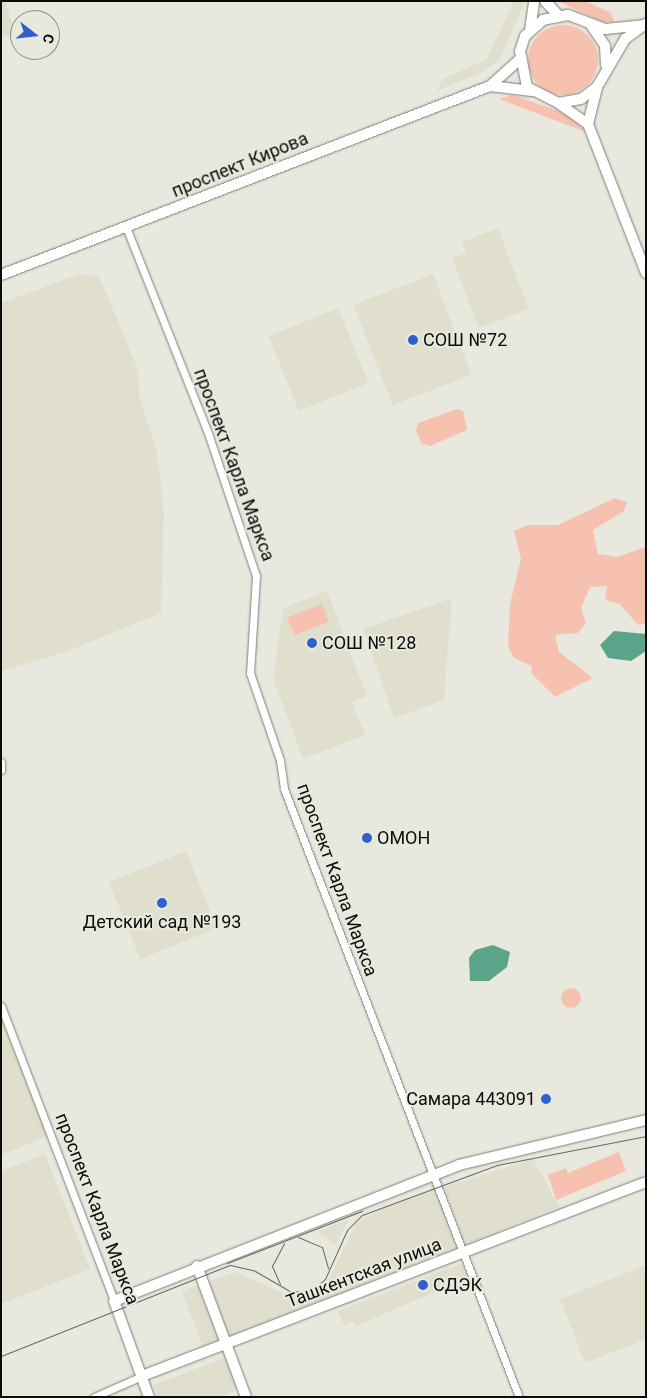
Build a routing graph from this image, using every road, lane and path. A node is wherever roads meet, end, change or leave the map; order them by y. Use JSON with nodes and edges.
{"nodes":[{"id":1,"x":534,"y":1,"type":"edge"},
{"id":2,"x":545,"y":1,"type":"edge"},
{"id":3,"x":558,"y":15,"type":"junction"},
{"id":4,"x":590,"y":24,"type":"junction"},
{"id":5,"x":645,"y":24,"type":"edge"},
{"id":6,"x":530,"y":31,"type":"junction"},
{"id":7,"x":519,"y":60,"type":"junction"},
{"id":8,"x":605,"y":71,"type":"junction"},
{"id":9,"x":490,"y":86,"type":"junction"},
{"id":10,"x":597,"y":87,"type":"junction"},
{"id":11,"x":532,"y":91,"type":"junction"},
{"id":12,"x":558,"y":103,"type":"junction"},
{"id":13,"x":588,"y":124,"type":"junction"},
{"id":14,"x":126,"y":227,"type":"junction"},
{"id":15,"x":646,"y":273,"type":"edge"},
{"id":16,"x":1,"y":275,"type":"edge"},
{"id":17,"x":1,"y":762,"type":"edge"},
{"id":18,"x":1,"y":770,"type":"edge"},
{"id":19,"x":1,"y":1006,"type":"edge"},
{"id":20,"x":646,"y":1120,"type":"edge"},
{"id":21,"x":432,"y":1176,"type":"junction"},
{"id":22,"x":646,"y":1182,"type":"edge"},
{"id":23,"x":463,"y":1254,"type":"junction"},
{"id":24,"x":197,"y":1266,"type":"junction"},
{"id":25,"x":114,"y":1301,"type":"junction"},
{"id":26,"x":227,"y":1343,"type":"junction"},
{"id":27,"x":142,"y":1376,"type":"junction"},
{"id":28,"x":94,"y":1397,"type":"edge"},
{"id":29,"x":149,"y":1397,"type":"edge"},
{"id":30,"x":246,"y":1397,"type":"edge"},
{"id":31,"x":519,"y":1397,"type":"edge"}],
"edges":[{"from":1,"to":6,"type":"main road"},
{"from":2,"to":3,"type":"main road"},
{"from":3,"to":4,"type":"main road"},
{"from":3,"to":6,"type":"main road"},
{"from":4,"to":5,"type":"main road"},
{"from":4,"to":8,"type":"main road"},
{"from":5,"to":8,"type":"main road"},
{"from":6,"to":7,"type":"main road"},
{"from":7,"to":9,"type":"main road"},
{"from":7,"to":11,"type":"main road"},
{"from":8,"to":10,"type":"main road"},
{"from":9,"to":11,"type":"main road"},
{"from":9,"to":14,"type":"main road","name":"проспект Кирова"},
{"from":10,"to":12,"type":"main road"},
{"from":10,"to":13,"type":"main road"},
{"from":11,"to":12,"type":"main road"},
{"from":12,"to":13,"type":"main road"},
{"from":13,"to":15,"type":"main road"},
{"from":14,"to":16,"type":"main road","name":"проспект Кирова"},
{"from":14,"to":21,"type":"street","name":"проспект Карла Маркса"},
{"from":17,"to":18,"type":"street"},
{"from":19,"to":25,"type":"street","name":"проспект Карла Маркса"},
{"from":20,"to":21,"type":"main road"},
{"from":21,"to":23,"type":"street","name":"проспект Карла Маркса"},
{"from":21,"to":24,"type":"main road"},
{"from":22,"to":23,"type":"main road","name":"Ташкентская улица"},
{"from":23,"to":26,"type":"main road","name":"Ташкентская улица"},
{"from":23,"to":31,"type":"street","name":"проспект Карла Маркса"},
{"from":24,"to":25,"type":"main road"},
{"from":24,"to":26,"type":"main road"},
{"from":25,"to":27,"type":"main road","name":"проспект Карла Маркса"},
{"from":26,"to":27,"type":"main road","name":"Ташкентская улица"},
{"from":26,"to":30,"type":"main road"},
{"from":27,"to":28,"type":"street","name":"Ташкентская улица"},
{"from":27,"to":29,"type":"main road","name":"проспект Карла Маркса"}]}
